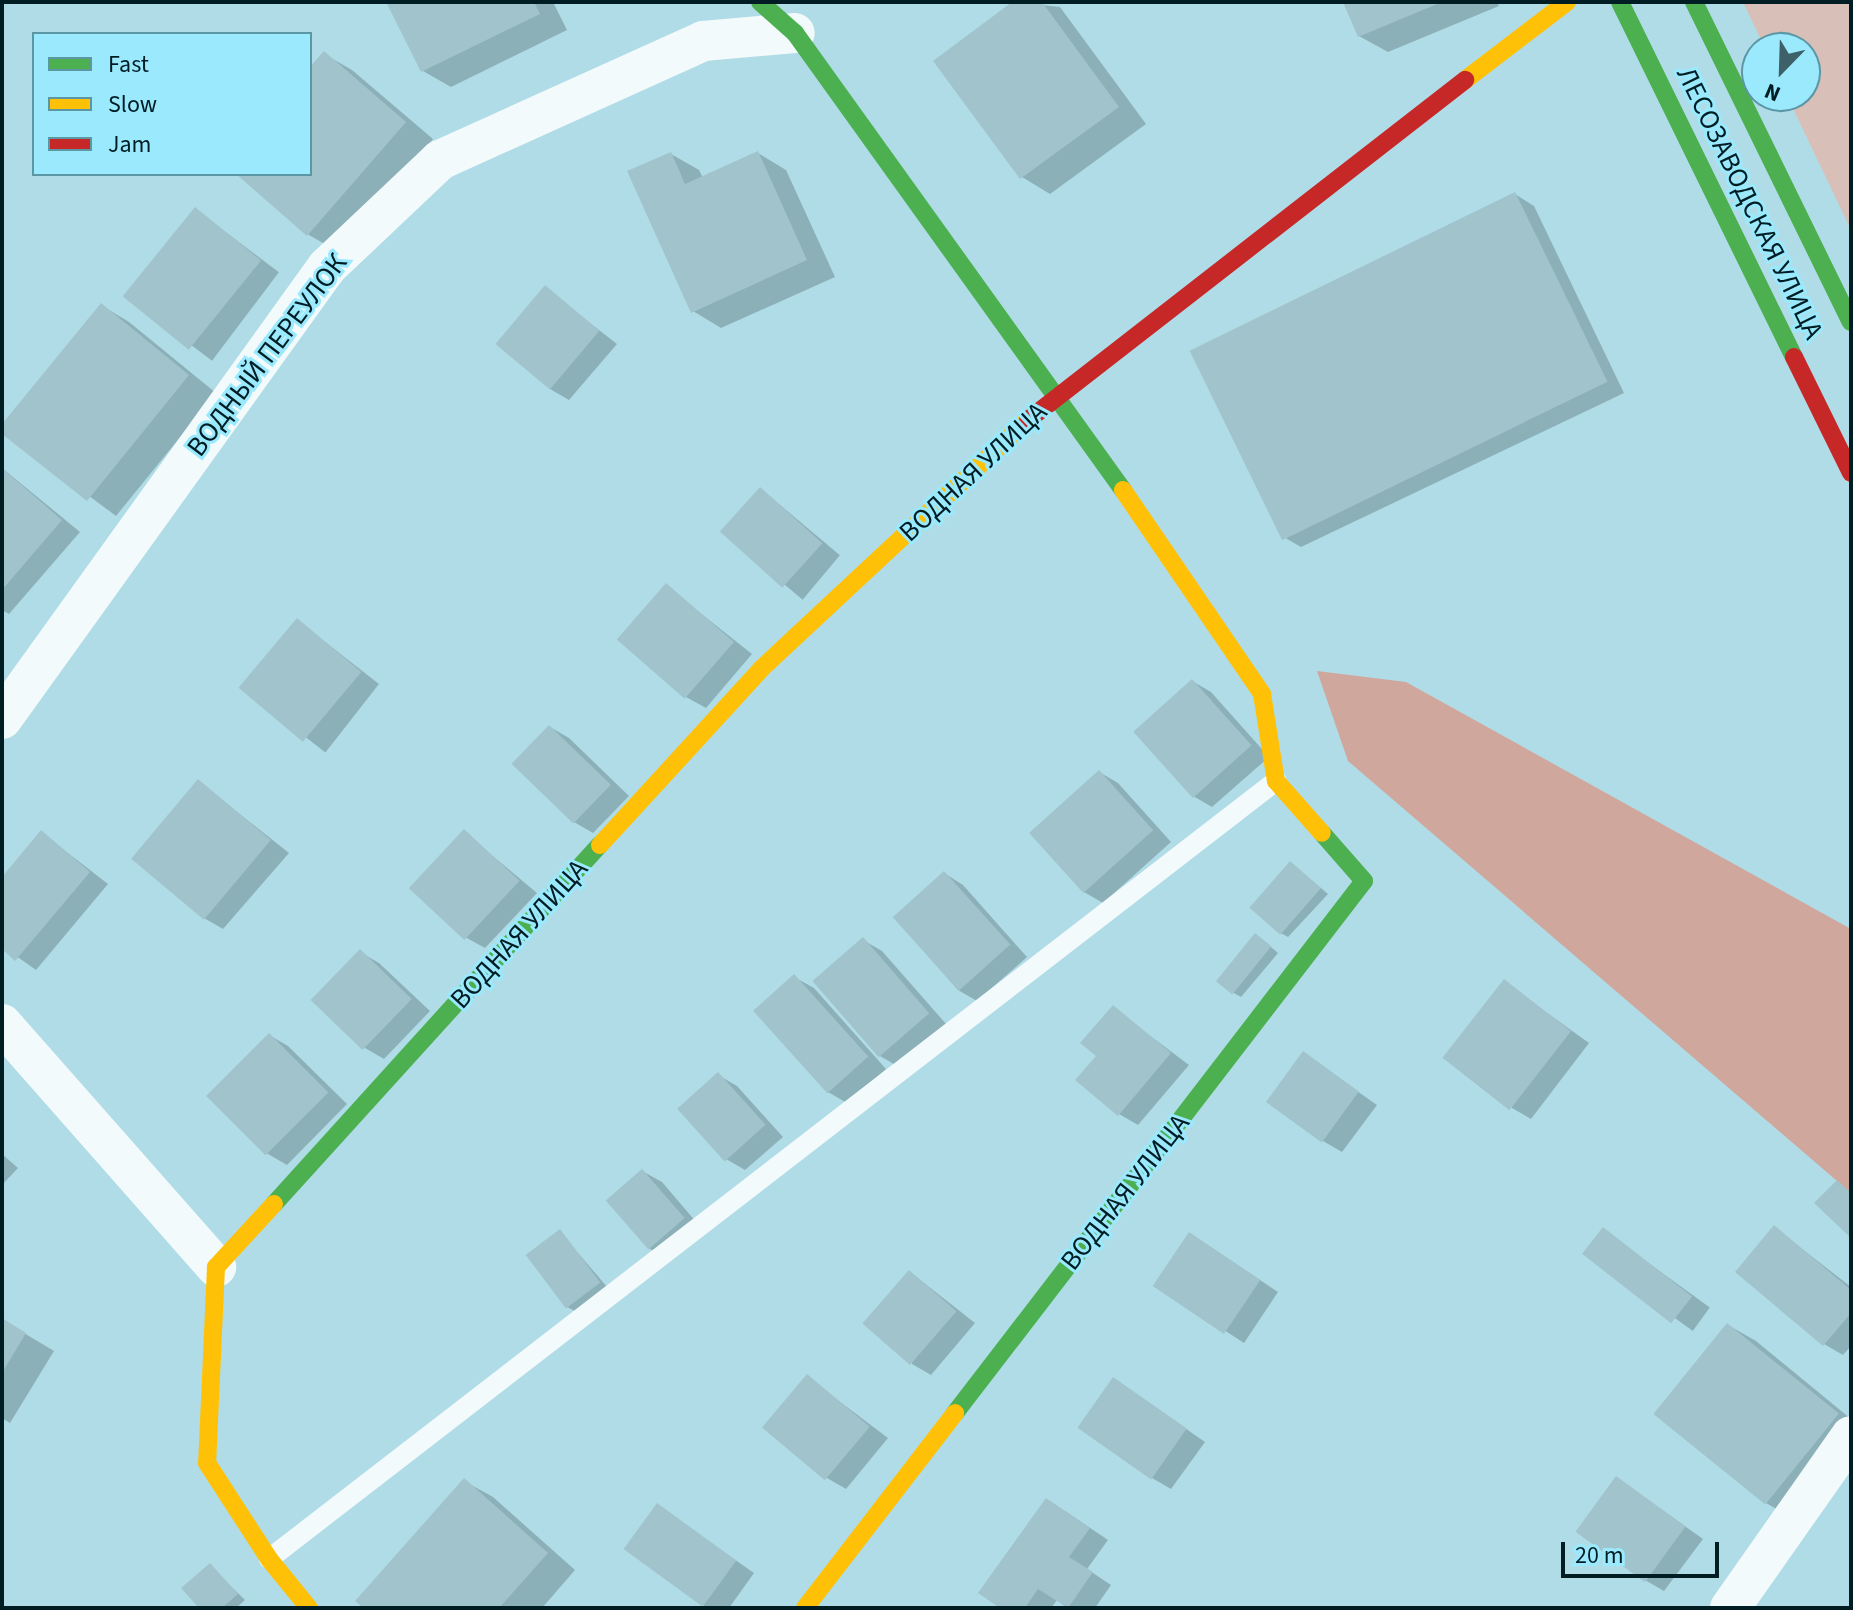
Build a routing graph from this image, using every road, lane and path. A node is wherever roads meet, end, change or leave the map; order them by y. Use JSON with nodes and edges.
{"nodes":[{"id":1,"x":760,"y":2,"type":"edge"},
{"id":2,"x":1567,"y":2,"type":"edge"},
{"id":3,"x":1620,"y":2,"type":"edge"},
{"id":4,"x":1694,"y":2,"type":"edge"},
{"id":5,"x":795,"y":33,"type":"junction"},
{"id":6,"x":1851,"y":322,"type":"edge"},
{"id":7,"x":1055,"y":395,"type":"junction"},
{"id":8,"x":1851,"y":473,"type":"edge"},
{"id":9,"x":2,"y":719,"type":"edge"},
{"id":10,"x":1276,"y":781,"type":"junction"},
{"id":11,"x":2,"y":1024,"type":"edge"},
{"id":12,"x":216,"y":1267,"type":"junction"},
{"id":13,"x":1851,"y":1436,"type":"edge"},
{"id":14,"x":269,"y":1559,"type":"junction"},
{"id":15,"x":309,"y":1608,"type":"edge"},
{"id":16,"x":805,"y":1608,"type":"edge"},
{"id":17,"x":1730,"y":1608,"type":"edge"}],
"edges":[{"from":1,"to":5,"type":"street","name":"ВОДНАЯ УЛИЦА"},
{"from":2,"to":7,"type":"street","name":"ВОДНАЯ УЛИЦА"},
{"from":3,"to":8,"type":"street","name":"ЛЕСОЗАВОДСКАЯ УЛИЦА"},
{"from":4,"to":6,"type":"street","name":"ЛЕСОЗАВОДСКАЯ УЛИЦА"},
{"from":5,"to":7,"type":"street","name":"ВОДНАЯ УЛИЦА"},
{"from":5,"to":9,"type":"street","name":"ВОДНЫЙ ПЕРЕУЛОК"},
{"from":7,"to":10,"type":"street","name":"ВОДНАЯ УЛИЦА"},
{"from":7,"to":12,"type":"street","name":"ВОДНАЯ УЛИЦА"},
{"from":10,"to":14,"type":"lane"},
{"from":10,"to":16,"type":"street","name":"ВОДНАЯ УЛИЦА"},
{"from":11,"to":12,"type":"street"},
{"from":12,"to":14,"type":"street"},
{"from":13,"to":17,"type":"street"},
{"from":14,"to":15,"type":"street"}]}
